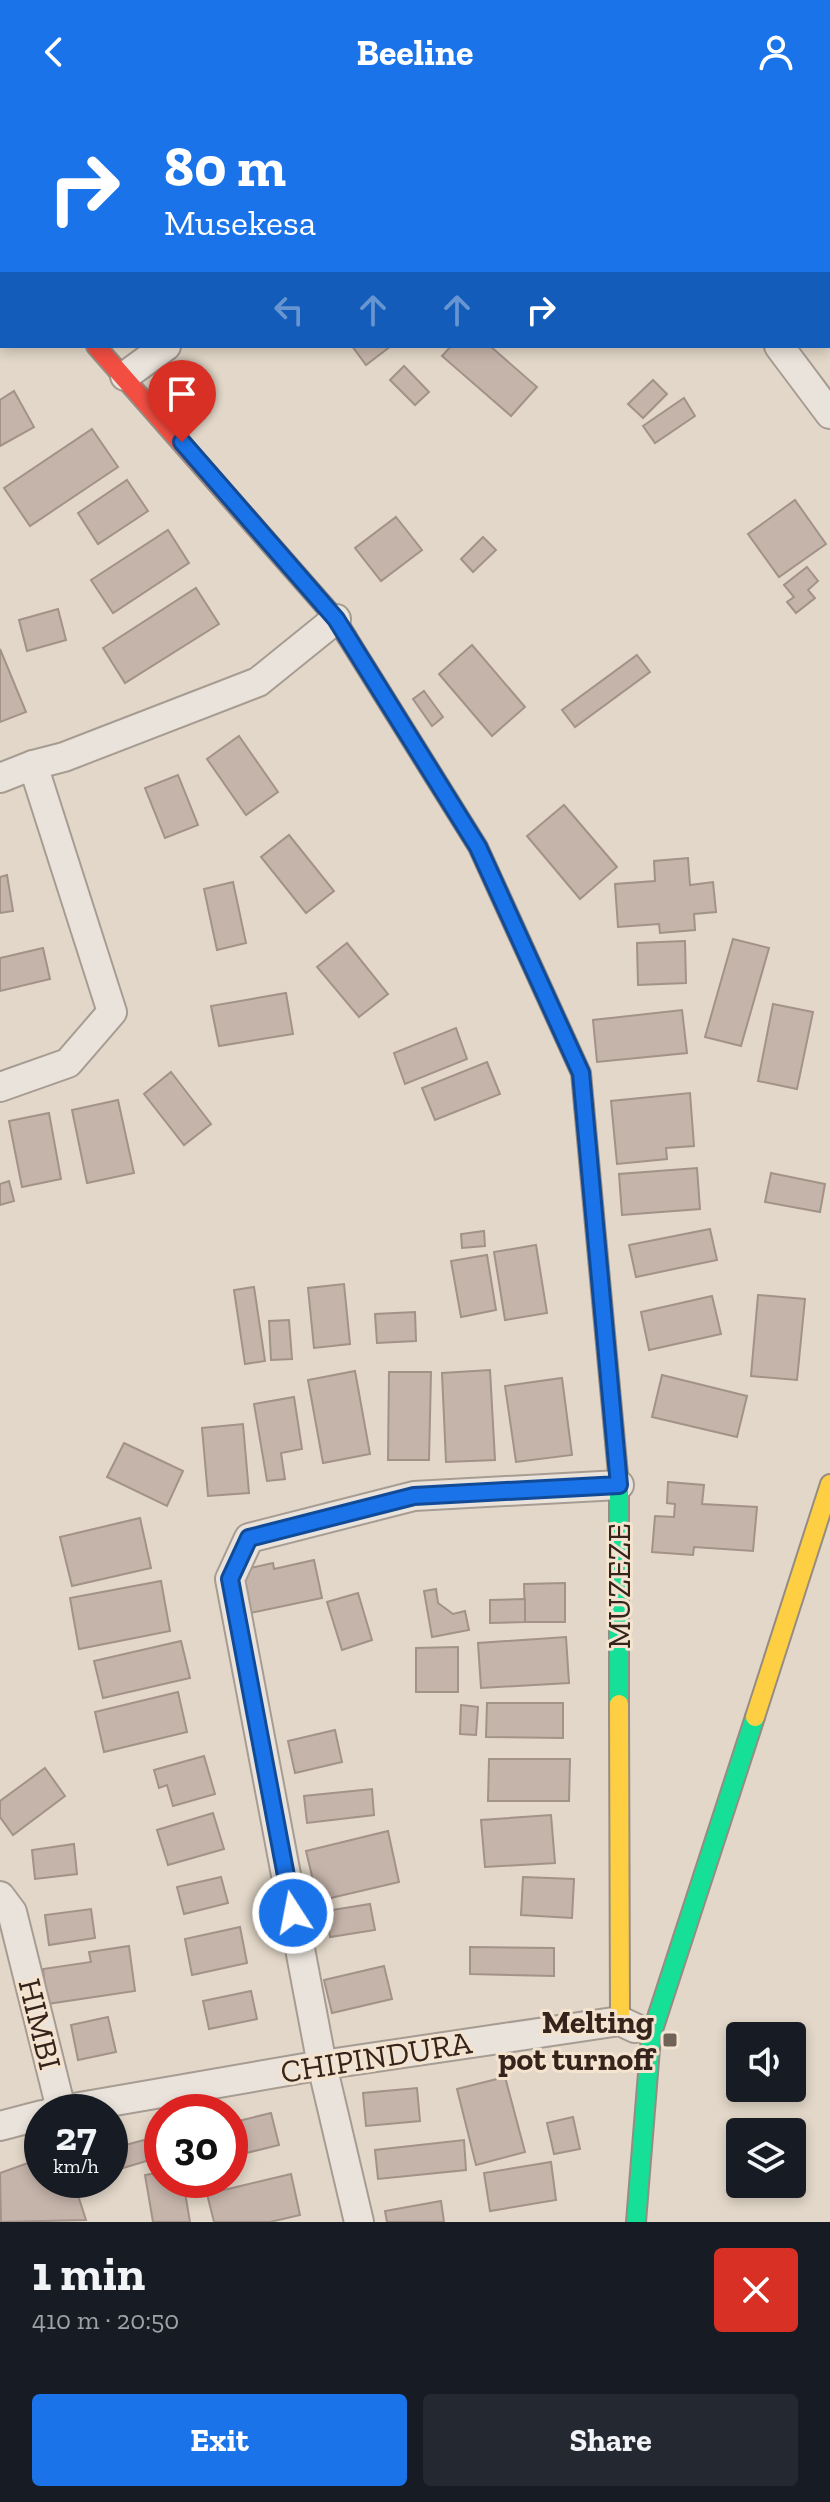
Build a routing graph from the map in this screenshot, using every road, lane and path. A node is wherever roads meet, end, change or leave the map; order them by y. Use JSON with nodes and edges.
{"nodes":[{"id":1,"x":98,"y":348,"type":"edge"},
{"id":2,"x":163,"y":348,"type":"edge"},
{"id":3,"x":780,"y":348,"type":"edge"},
{"id":4,"x":125,"y":376,"type":"junction"},
{"id":5,"x":830,"y":414,"type":"edge"},
{"id":6,"x":336,"y":619,"type":"junction"},
{"id":7,"x":33,"y":765,"type":"junction"},
{"id":8,"x":0,"y":778,"type":"edge"},
{"id":9,"x":0,"y":1087,"type":"edge"},
{"id":10,"x":830,"y":1484,"type":"edge"},
{"id":11,"x":619,"y":1485,"type":"junction"},
{"id":12,"x":0,"y":1896,"type":"edge"},
{"id":13,"x":620,"y":2021,"type":"junction"},
{"id":14,"x":651,"y":2036,"type":"junction"},
{"id":15,"x":322,"y":2065,"type":"junction"},
{"id":16,"x":48,"y":2094,"type":"edge"},
{"id":17,"x":128,"y":2099,"type":"edge"},
{"id":18,"x":24,"y":2120,"type":"edge"},
{"id":19,"x":0,"y":2126,"type":"edge"},
{"id":20,"x":359,"y":2222,"type":"edge"},
{"id":21,"x":636,"y":2222,"type":"edge"}],
"edges":[{"from":1,"to":4,"type":"street","name":"MUZEZE"},
{"from":2,"to":4,"type":"street"},
{"from":3,"to":5,"type":"street"},
{"from":4,"to":6,"type":"street","name":"MUZEZE"},
{"from":6,"to":7,"type":"street"},
{"from":6,"to":11,"type":"street","name":"MUZEZE"},
{"from":7,"to":8,"type":"street"},
{"from":7,"to":9,"type":"street"},
{"from":10,"to":14,"type":"street"},
{"from":11,"to":13,"type":"street","name":"MUZEZE"},
{"from":11,"to":15,"type":"street"},
{"from":12,"to":16,"type":"street","name":"HIMBI"},
{"from":13,"to":14,"type":"street"},
{"from":13,"to":15,"type":"street","name":"CHIPINDURA"},
{"from":14,"to":21,"type":"street"},
{"from":15,"to":17,"type":"street","name":"CHIPINDURA"},
{"from":15,"to":20,"type":"street"},
{"from":18,"to":19,"type":"street","name":"CHIPINDURA"}]}
